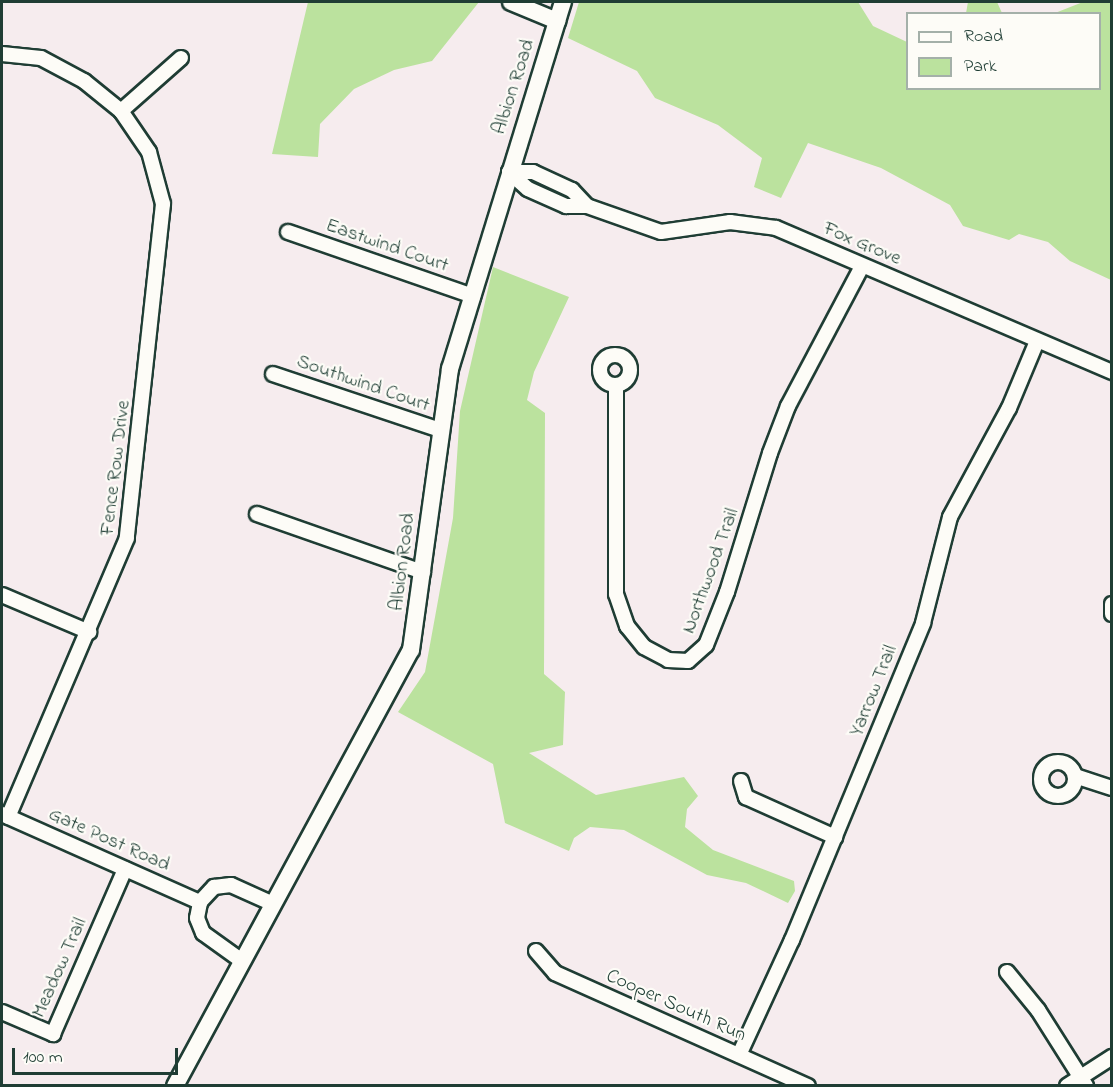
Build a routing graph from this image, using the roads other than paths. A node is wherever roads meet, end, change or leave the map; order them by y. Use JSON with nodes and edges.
{"nodes":[{"id":1,"x":511,"y":2,"type":"edge"},
{"id":2,"x":563,"y":2,"type":"edge"},
{"id":3,"x":557,"y":21,"type":"junction"},
{"id":4,"x":2,"y":54,"type":"edge"},
{"id":5,"x":181,"y":58,"type":"dead end"},
{"id":6,"x":120,"y":111,"type":"junction"},
{"id":7,"x":509,"y":172,"type":"junction"},
{"id":8,"x":288,"y":232,"type":"dead end"},
{"id":9,"x":862,"y":266,"type":"junction"},
{"id":10,"x":472,"y":296,"type":"junction"},
{"id":11,"x":1037,"y":341,"type":"junction"},
{"id":12,"x":1112,"y":372,"type":"edge"},
{"id":13,"x":273,"y":374,"type":"dead end"},
{"id":14,"x":616,"y":386,"type":"dead end"},
{"id":15,"x":440,"y":430,"type":"junction"},
{"id":16,"x":257,"y":514,"type":"dead end"},
{"id":17,"x":423,"y":572,"type":"junction"},
{"id":18,"x":2,"y":595,"type":"edge"},
{"id":19,"x":1112,"y":604,"type":"edge"},
{"id":20,"x":1112,"y":614,"type":"edge"},
{"id":21,"x":89,"y":632,"type":"junction"},
{"id":22,"x":1075,"y":776,"type":"dead end"},
{"id":23,"x":741,"y":781,"type":"dead end"},
{"id":24,"x":1112,"y":788,"type":"edge"},
{"id":25,"x":5,"y":816,"type":"edge"},
{"id":26,"x":835,"y":837,"type":"junction"},
{"id":27,"x":125,"y":869,"type":"junction"},
{"id":28,"x":200,"y":902,"type":"junction"},
{"id":29,"x":273,"y":904,"type":"junction"},
{"id":30,"x":536,"y":951,"type":"dead end"},
{"id":31,"x":242,"y":961,"type":"junction"},
{"id":32,"x":1007,"y":972,"type":"dead end"},
{"id":33,"x":2,"y":1011,"type":"edge"},
{"id":34,"x":740,"y":1055,"type":"junction"},
{"id":35,"x":1112,"y":1057,"type":"edge"},
{"id":36,"x":1084,"y":1081,"type":"edge"},
{"id":37,"x":175,"y":1086,"type":"edge"},
{"id":38,"x":808,"y":1086,"type":"edge"},
{"id":39,"x":1067,"y":1086,"type":"edge"}],
"edges":[{"from":1,"to":3,"type":"street"},
{"from":2,"to":3,"type":"street","name":"Albion Road"},
{"from":3,"to":7,"type":"street","name":"Albion Road"},
{"from":4,"to":6,"type":"street","name":"Fence Row Drive"},
{"from":5,"to":6,"type":"street"},
{"from":6,"to":21,"type":"street","name":"Fence Row Drive"},
{"from":7,"to":9,"type":"street","name":"Fox Grove"},
{"from":7,"to":10,"type":"street","name":"Albion Road"},
{"from":8,"to":10,"type":"street","name":"Eastwind Court"},
{"from":9,"to":11,"type":"street","name":"Fox Grove"},
{"from":9,"to":14,"type":"street","name":"Northwood Trail"},
{"from":10,"to":15,"type":"street","name":"Albion Road"},
{"from":11,"to":12,"type":"street","name":"Fox Grove"},
{"from":11,"to":26,"type":"street","name":"Yarrow Trail"},
{"from":13,"to":15,"type":"street","name":"Southwind Court"},
{"from":15,"to":17,"type":"street","name":"Albion Road"},
{"from":16,"to":17,"type":"street"},
{"from":17,"to":29,"type":"street","name":"Albion Road"},
{"from":18,"to":21,"type":"street"},
{"from":19,"to":20,"type":"street"},
{"from":21,"to":25,"type":"street","name":"Fence Row Drive"},
{"from":22,"to":24,"type":"street"},
{"from":23,"to":26,"type":"street"},
{"from":25,"to":27,"type":"street","name":"Gate Post Road"},
{"from":26,"to":34,"type":"street","name":"Yarrow Trail"},
{"from":27,"to":28,"type":"street","name":"Gate Post Road"},
{"from":27,"to":33,"type":"street","name":"Meadow Trail"},
{"from":28,"to":29,"type":"street"},
{"from":28,"to":31,"type":"street"},
{"from":29,"to":31,"type":"street","name":"Albion Road"},
{"from":30,"to":34,"type":"street","name":"Cooper South Run"},
{"from":31,"to":37,"type":"street","name":"Albion Road"},
{"from":32,"to":36,"type":"street"},
{"from":34,"to":38,"type":"street","name":"Cooper South Run"},
{"from":35,"to":36,"type":"street"},
{"from":36,"to":39,"type":"street"}]}
